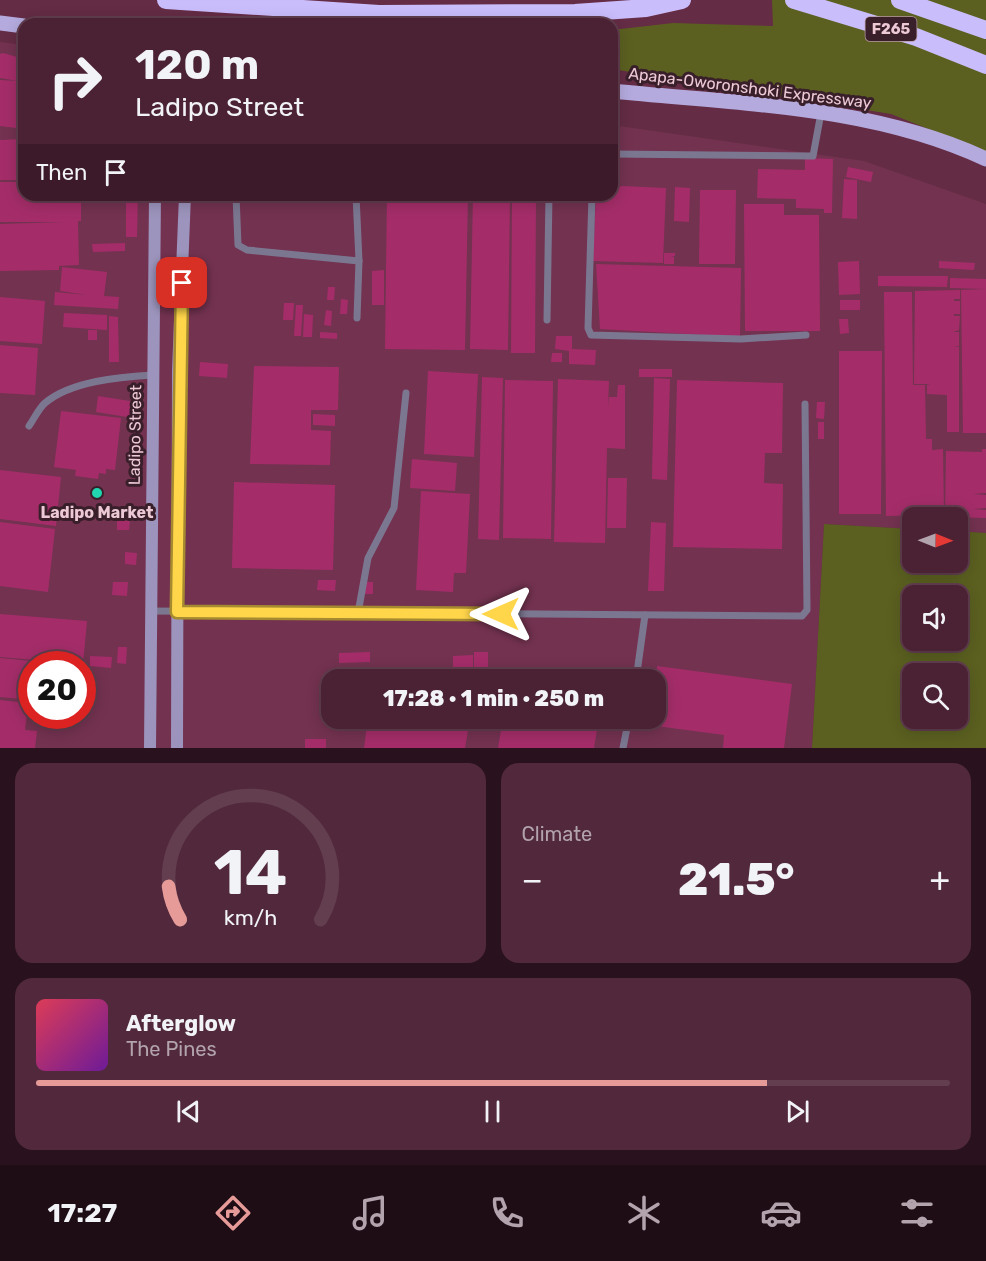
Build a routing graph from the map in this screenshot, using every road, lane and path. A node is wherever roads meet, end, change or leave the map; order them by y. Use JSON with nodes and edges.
{"nodes":[{"id":1,"x":166,"y":0,"type":"edge"},
{"id":2,"x":682,"y":0,"type":"edge"},
{"id":3,"x":794,"y":0,"type":"edge"},
{"id":4,"x":900,"y":0,"type":"edge"},
{"id":5,"x":0,"y":23,"type":"edge"},
{"id":6,"x":18,"y":25,"type":"edge"},
{"id":7,"x":986,"y":30,"type":"edge"},
{"id":8,"x":986,"y":64,"type":"edge"},
{"id":9,"x":618,"y":92,"type":"edge"},
{"id":10,"x":821,"y":113,"type":"junction"},
{"id":11,"x":618,"y":154,"type":"edge"},
{"id":12,"x":986,"y":159,"type":"edge"},
{"id":13,"x":154,"y":201,"type":"edge"},
{"id":14,"x":185,"y":201,"type":"edge"},
{"id":15,"x":236,"y":201,"type":"edge"},
{"id":16,"x":356,"y":201,"type":"edge"},
{"id":17,"x":549,"y":201,"type":"edge"},
{"id":18,"x":592,"y":201,"type":"edge"},
{"id":19,"x":359,"y":261,"type":"junction"},
{"id":20,"x":357,"y":318,"type":"dead end"},
{"id":21,"x":547,"y":320,"type":"dead end"},
{"id":22,"x":806,"y":335,"type":"dead end"},
{"id":23,"x":152,"y":375,"type":"junction"},
{"id":24,"x":406,"y":393,"type":"dead end"},
{"id":25,"x":805,"y":404,"type":"dead end"},
{"id":26,"x":29,"y":426,"type":"dead end"},
{"id":27,"x":150,"y":611,"type":"junction"},
{"id":28,"x":177,"y":612,"type":"junction"},
{"id":29,"x":358,"y":612,"type":"junction"},
{"id":30,"x":645,"y":615,"type":"junction"},
{"id":31,"x":638,"y":669,"type":"edge"},
{"id":32,"x":627,"y":729,"type":"edge"},
{"id":33,"x":150,"y":748,"type":"edge"},
{"id":34,"x":177,"y":748,"type":"edge"},
{"id":35,"x":623,"y":748,"type":"edge"}],
"edges":[{"from":1,"to":2,"type":"highway"},
{"from":3,"to":8,"type":"highway","number":"F265"},
{"from":4,"to":7,"type":"highway","number":"F265"},
{"from":5,"to":6,"type":"main road"},
{"from":9,"to":10,"type":"main road","name":"Apapa-Oworonshoki Expressway"},
{"from":10,"to":11,"type":"lane"},
{"from":10,"to":12,"type":"main road","name":"Apapa-Oworonshoki Expressway"},
{"from":13,"to":23,"type":"main road","name":"Ladipo Street"},
{"from":14,"to":28,"type":"main road"},
{"from":15,"to":19,"type":"lane"},
{"from":16,"to":19,"type":"lane"},
{"from":17,"to":21,"type":"lane"},
{"from":18,"to":22,"type":"lane"},
{"from":19,"to":20,"type":"lane"},
{"from":23,"to":26,"type":"lane"},
{"from":23,"to":27,"type":"main road","name":"Ladipo Street"},
{"from":24,"to":29,"type":"lane"},
{"from":25,"to":30,"type":"lane"},
{"from":27,"to":28,"type":"lane"},
{"from":27,"to":33,"type":"main road","name":"Ladipo Street"},
{"from":28,"to":29,"type":"lane"},
{"from":28,"to":34,"type":"main road"},
{"from":29,"to":30,"type":"lane"},
{"from":30,"to":31,"type":"lane"},
{"from":32,"to":35,"type":"lane"}]}
